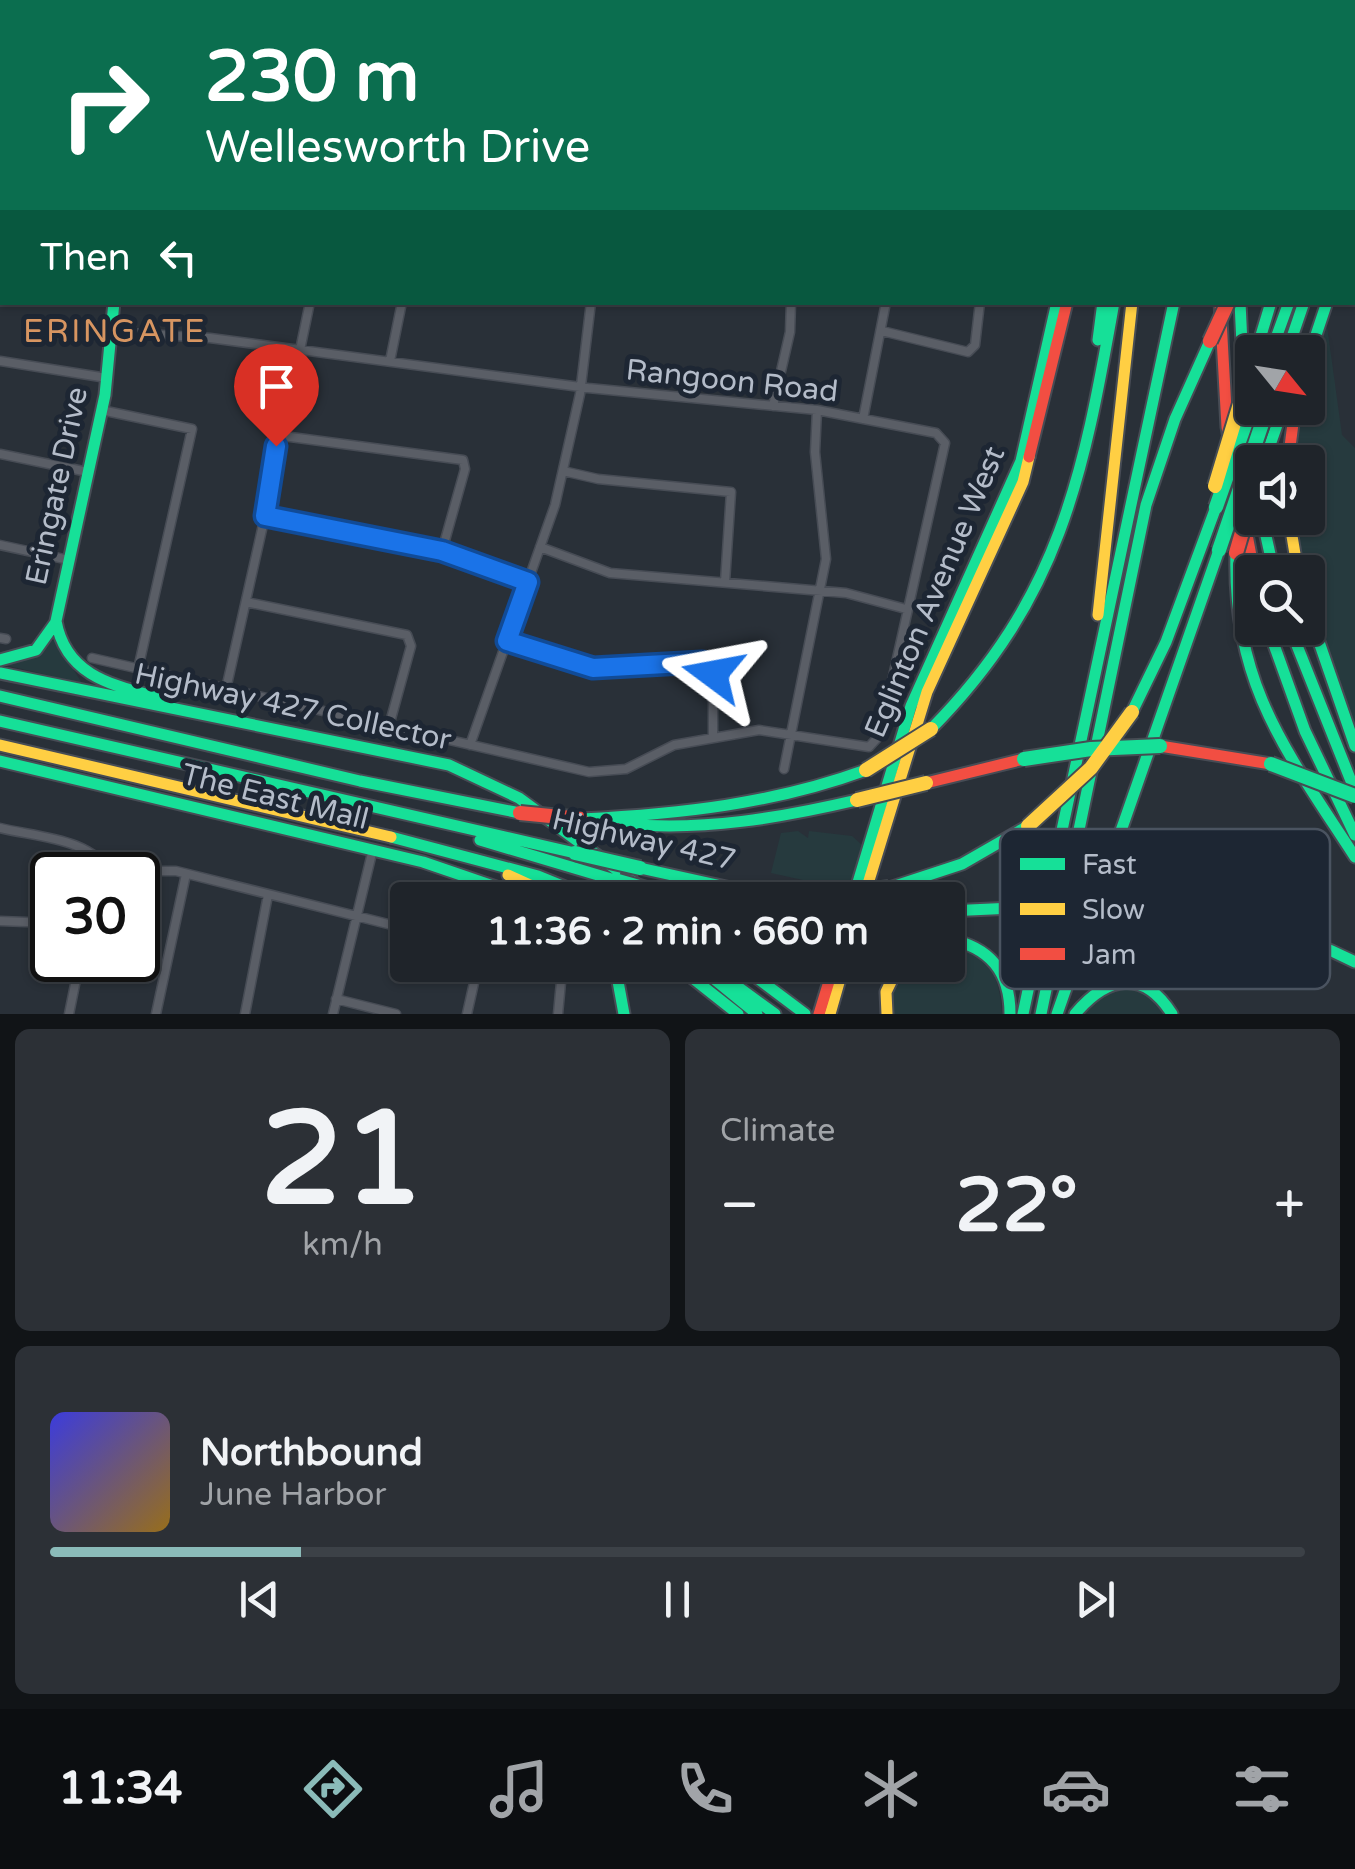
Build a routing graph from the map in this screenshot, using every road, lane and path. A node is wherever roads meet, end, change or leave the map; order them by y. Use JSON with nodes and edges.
{"nodes":[{"id":1,"x":114,"y":305,"type":"edge"},
{"id":2,"x":309,"y":305,"type":"edge"},
{"id":3,"x":401,"y":305,"type":"edge"},
{"id":4,"x":591,"y":305,"type":"edge"},
{"id":5,"x":791,"y":305,"type":"edge"},
{"id":6,"x":886,"y":305,"type":"edge"},
{"id":7,"x":980,"y":305,"type":"edge"},
{"id":8,"x":1057,"y":305,"type":"edge"},
{"id":9,"x":1066,"y":305,"type":"edge"},
{"id":10,"x":1103,"y":305,"type":"edge"},
{"id":11,"x":1113,"y":305,"type":"edge"},
{"id":12,"x":1132,"y":305,"type":"edge"},
{"id":13,"x":1173,"y":305,"type":"edge"},
{"id":14,"x":1220,"y":305,"type":"edge"},
{"id":15,"x":1227,"y":305,"type":"edge"},
{"id":16,"x":1240,"y":305,"type":"edge"},
{"id":17,"x":1270,"y":305,"type":"edge"},
{"id":18,"x":1287,"y":305,"type":"edge"},
{"id":19,"x":1303,"y":305,"type":"edge"},
{"id":20,"x":1322,"y":305,"type":"edge"},
{"id":21,"x":1322,"y":305,"type":"edge"},
{"id":22,"x":882,"y":331,"type":"junction"},
{"id":23,"x":112,"y":332,"type":"junction"},
{"id":24,"x":1261,"y":335,"type":"edge"},
{"id":25,"x":1277,"y":335,"type":"edge"},
{"id":26,"x":1293,"y":335,"type":"edge"},
{"id":27,"x":1309,"y":335,"type":"edge"},
{"id":28,"x":1314,"y":335,"type":"edge"},
{"id":29,"x":300,"y":350,"type":"junction"},
{"id":30,"x":0,"y":361,"type":"edge"},
{"id":31,"x":390,"y":361,"type":"junction"},
{"id":32,"x":107,"y":378,"type":"junction"},
{"id":33,"x":580,"y":387,"type":"junction"},
{"id":34,"x":773,"y":406,"type":"junction"},
{"id":35,"x":102,"y":410,"type":"junction"},
{"id":36,"x":817,"y":410,"type":"junction"},
{"id":37,"x":864,"y":419,"type":"junction"},
{"id":38,"x":1235,"y":420,"type":"edge"},
{"id":39,"x":1245,"y":425,"type":"edge"},
{"id":40,"x":1262,"y":425,"type":"edge"},
{"id":41,"x":1084,"y":440,"type":"junction"},
{"id":42,"x":1252,"y":445,"type":"edge"},
{"id":43,"x":0,"y":454,"type":"edge"},
{"id":44,"x":563,"y":471,"type":"junction"},
{"id":45,"x":88,"y":472,"type":"junction"},
{"id":46,"x":265,"y":516,"type":"junction"},
{"id":47,"x":1241,"y":535,"type":"edge"},
{"id":48,"x":0,"y":544,"type":"edge"},
{"id":49,"x":540,"y":547,"type":"junction"},
{"id":50,"x":442,"y":551,"type":"junction"},
{"id":51,"x":1251,"y":555,"type":"edge"},
{"id":52,"x":70,"y":560,"type":"junction"},
{"id":53,"x":528,"y":582,"type":"junction"},
{"id":54,"x":725,"y":582,"type":"junction"},
{"id":55,"x":820,"y":592,"type":"junction"},
{"id":56,"x":1186,"y":592,"type":"junction"},
{"id":57,"x":246,"y":602,"type":"junction"},
{"id":58,"x":906,"y":608,"type":"junction"},
{"id":59,"x":56,"y":621,"type":"junction"},
{"id":60,"x":507,"y":641,"type":"junction"},
{"id":61,"x":1274,"y":645,"type":"edge"},
{"id":62,"x":1297,"y":645,"type":"edge"},
{"id":63,"x":1320,"y":645,"type":"edge"},
{"id":64,"x":92,"y":658,"type":"dead end"},
{"id":65,"x":0,"y":660,"type":"edge"},
{"id":66,"x":138,"y":669,"type":"junction"},
{"id":67,"x":0,"y":673,"type":"edge"},
{"id":68,"x":226,"y":689,"type":"junction"},
{"id":69,"x":0,"y":696,"type":"edge"},
{"id":70,"x":233,"y":718,"type":"junction"},
{"id":71,"x":0,"y":721,"type":"edge"},
{"id":72,"x":1083,"y":722,"type":"junction"},
{"id":73,"x":389,"y":726,"type":"junction"},
{"id":74,"x":790,"y":734,"type":"junction"},
{"id":75,"x":713,"y":737,"type":"junction"},
{"id":76,"x":0,"y":745,"type":"edge"},
{"id":77,"x":470,"y":745,"type":"junction"},
{"id":78,"x":1355,"y":746,"type":"edge"},
{"id":79,"x":0,"y":761,"type":"edge"},
{"id":80,"x":784,"y":769,"type":"dead end"},
{"id":81,"x":1355,"y":793,"type":"edge"},
{"id":82,"x":398,"y":815,"type":"junction"},
{"id":83,"x":581,"y":819,"type":"junction"},
{"id":84,"x":0,"y":828,"type":"edge"},
{"id":85,"x":1023,"y":829,"type":"edge"},
{"id":86,"x":1061,"y":829,"type":"edge"},
{"id":87,"x":1079,"y":829,"type":"edge"},
{"id":88,"x":1122,"y":829,"type":"edge"},
{"id":89,"x":1355,"y":835,"type":"edge"},
{"id":90,"x":1000,"y":842,"type":"edge"},
{"id":91,"x":422,"y":844,"type":"junction"},
{"id":92,"x":374,"y":849,"type":"junction"},
{"id":93,"x":87,"y":852,"type":"edge"},
{"id":94,"x":1355,"y":857,"type":"edge"},
{"id":95,"x":160,"y":870,"type":"edge"},
{"id":96,"x":186,"y":874,"type":"junction"},
{"id":97,"x":487,"y":882,"type":"edge"},
{"id":98,"x":518,"y":882,"type":"edge"},
{"id":99,"x":551,"y":882,"type":"edge"},
{"id":100,"x":622,"y":882,"type":"edge"},
{"id":101,"x":634,"y":882,"type":"edge"},
{"id":102,"x":858,"y":882,"type":"edge"},
{"id":103,"x":869,"y":882,"type":"edge"},
{"id":104,"x":268,"y":895,"type":"junction"},
{"id":105,"x":1000,"y":909,"type":"edge"},
{"id":106,"x":965,"y":910,"type":"edge"},
{"id":107,"x":356,"y":916,"type":"junction"},
{"id":108,"x":0,"y":920,"type":"edge"},
{"id":109,"x":30,"y":922,"type":"edge"},
{"id":110,"x":390,"y":924,"type":"edge"},
{"id":111,"x":965,"y":943,"type":"edge"},
{"id":112,"x":1330,"y":951,"type":"edge"},
{"id":113,"x":1355,"y":962,"type":"edge"},
{"id":114,"x":1000,"y":966,"type":"edge"},
{"id":115,"x":76,"y":982,"type":"edge"},
{"id":116,"x":474,"y":982,"type":"edge"},
{"id":117,"x":562,"y":982,"type":"edge"},
{"id":118,"x":618,"y":982,"type":"edge"},
{"id":119,"x":698,"y":982,"type":"edge"},
{"id":120,"x":717,"y":982,"type":"edge"},
{"id":121,"x":731,"y":982,"type":"edge"},
{"id":122,"x":763,"y":982,"type":"edge"},
{"id":123,"x":829,"y":982,"type":"edge"},
{"id":124,"x":839,"y":982,"type":"edge"},
{"id":125,"x":891,"y":982,"type":"edge"},
{"id":126,"x":1028,"y":989,"type":"edge"},
{"id":127,"x":1045,"y":989,"type":"edge"},
{"id":128,"x":1066,"y":989,"type":"edge"},
{"id":129,"x":1100,"y":989,"type":"edge"},
{"id":130,"x":1153,"y":989,"type":"edge"},
{"id":131,"x":336,"y":999,"type":"junction"},
{"id":132,"x":800,"y":1010,"type":"edge"},
{"id":133,"x":69,"y":1014,"type":"edge"},
{"id":134,"x":156,"y":1014,"type":"edge"},
{"id":135,"x":244,"y":1014,"type":"edge"},
{"id":136,"x":333,"y":1014,"type":"edge"},
{"id":137,"x":396,"y":1014,"type":"edge"},
{"id":138,"x":466,"y":1014,"type":"edge"},
{"id":139,"x":558,"y":1014,"type":"edge"},
{"id":140,"x":624,"y":1014,"type":"edge"},
{"id":141,"x":738,"y":1014,"type":"edge"},
{"id":142,"x":756,"y":1014,"type":"edge"},
{"id":143,"x":775,"y":1014,"type":"edge"},
{"id":144,"x":819,"y":1014,"type":"edge"},
{"id":145,"x":830,"y":1014,"type":"edge"},
{"id":146,"x":887,"y":1014,"type":"edge"},
{"id":147,"x":1023,"y":1014,"type":"edge"},
{"id":148,"x":1040,"y":1014,"type":"edge"},
{"id":149,"x":1057,"y":1014,"type":"edge"},
{"id":150,"x":1075,"y":1014,"type":"edge"},
{"id":151,"x":1172,"y":1014,"type":"edge"}],
"edges":[{"from":1,"to":23,"type":"main road","name":"Eringate Drive"},
{"from":2,"to":29,"type":"street"},
{"from":3,"to":31,"type":"street"},
{"from":4,"to":33,"type":"street"},
{"from":5,"to":34,"type":"street"},
{"from":6,"to":22,"type":"street"},
{"from":7,"to":22,"type":"street"},
{"from":8,"to":102,"type":"main road","name":"Eglinton Avenue West"},
{"from":9,"to":103,"type":"main road","name":"Eglinton Avenue West"},
{"from":10,"to":41,"type":"main road"},
{"from":11,"to":41,"type":"main road","name":"Highway 427"},
{"from":12,"to":72,"type":"main road"},
{"from":13,"to":72,"type":"main road"},
{"from":14,"to":51,"type":"main road"},
{"from":15,"to":87,"type":"main road","bridge":true},
{"from":16,"to":42,"type":"main road"},
{"from":17,"to":24,"type":"main road"},
{"from":18,"to":25,"type":"main road"},
{"from":19,"to":26,"type":"main road"},
{"from":20,"to":27,"type":"main road"},
{"from":21,"to":28,"type":"main road"},
{"from":22,"to":37,"type":"street"},
{"from":23,"to":29,"type":"street","name":"Rangoon Road"},
{"from":23,"to":32,"type":"main road","name":"Eringate Drive"},
{"from":29,"to":31,"type":"street","name":"Rangoon Road"},
{"from":30,"to":32,"type":"street"},
{"from":31,"to":33,"type":"street","name":"Rangoon Road"},
{"from":32,"to":35,"type":"main road","name":"Eringate Drive"},
{"from":33,"to":34,"type":"street","name":"Rangoon Road"},
{"from":33,"to":44,"type":"street"},
{"from":34,"to":36,"type":"street","name":"Rangoon Road"},
{"from":35,"to":45,"type":"main road","name":"Eringate Drive"},
{"from":35,"to":66,"type":"street"},
{"from":36,"to":37,"type":"street","name":"Rangoon Road"},
{"from":36,"to":55,"type":"street"},
{"from":37,"to":58,"type":"street","name":"Rangoon Road"},
{"from":38,"to":56,"type":"main road","bridge":true},
{"from":39,"to":56,"type":"main road","name":"Highway 427","bridge":true},
{"from":40,"to":88,"type":"main road","bridge":true},
{"from":41,"to":83,"type":"main road","name":"Highway 427","bridge":true},
{"from":43,"to":45,"type":"street"},
{"from":44,"to":49,"type":"street"},
{"from":44,"to":54,"type":"street"},
{"from":45,"to":52,"type":"main road","name":"Eringate Drive"},
{"from":46,"to":50,"type":"street"},
{"from":46,"to":50,"type":"street"},
{"from":46,"to":57,"type":"street"},
{"from":47,"to":94,"type":"main road","bridge":true},
{"from":48,"to":52,"type":"street"},
{"from":49,"to":53,"type":"street"},
{"from":49,"to":54,"type":"street"},
{"from":50,"to":53,"type":"street"},
{"from":52,"to":59,"type":"main road","name":"Eringate Drive"},
{"from":53,"to":60,"type":"street"},
{"from":54,"to":55,"type":"street"},
{"from":55,"to":58,"type":"street"},
{"from":55,"to":74,"type":"street"},
{"from":56,"to":85,"type":"main road","name":"Highway 427","bridge":true},
{"from":57,"to":68,"type":"street"},
{"from":57,"to":73,"type":"street"},
{"from":58,"to":74,"type":"street","name":"Rangoon Road"},
{"from":59,"to":65,"type":"main road"},
{"from":59,"to":70,"type":"main road"},
{"from":60,"to":75,"type":"street"},
{"from":60,"to":77,"type":"street"},
{"from":61,"to":89,"type":"main road"},
{"from":62,"to":81,"type":"main road"},
{"from":63,"to":78,"type":"main road"},
{"from":64,"to":66,"type":"street"},
{"from":66,"to":68,"type":"street"},
{"from":67,"to":70,"type":"main road","name":"Highway 427 Collector"},
{"from":68,"to":73,"type":"street"},
{"from":69,"to":83,"type":"main road","name":"Highway 427","bridge":true},
{"from":70,"to":101,"type":"main road","name":"Highway 427 Collector"},
{"from":71,"to":82,"type":"main road","name":"Highway 427"},
{"from":72,"to":86,"type":"main road"},
{"from":73,"to":77,"type":"street"},
{"from":74,"to":75,"type":"street"},
{"from":74,"to":80,"type":"street"},
{"from":75,"to":77,"type":"street"},
{"from":76,"to":91,"type":"main road"},
{"from":79,"to":92,"type":"main road","name":"The East Mall"},
{"from":81,"to":83,"type":"main road","bridge":true},
{"from":82,"to":90,"type":"main road","name":"Highway 427","bridge":true},
{"from":82,"to":100,"type":"main road","bridge":true},
{"from":84,"to":93,"type":"street"},
{"from":91,"to":98,"type":"main road"},
{"from":91,"to":99,"type":"main road"},
{"from":92,"to":97,"type":"main road","name":"The East Mall"},
{"from":92,"to":107,"type":"street"},
{"from":95,"to":96,"type":"street"},
{"from":96,"to":104,"type":"street"},
{"from":96,"to":134,"type":"street"},
{"from":104,"to":107,"type":"street"},
{"from":104,"to":135,"type":"street"},
{"from":105,"to":106,"type":"main road","bridge":true},
{"from":107,"to":110,"type":"street"},
{"from":107,"to":131,"type":"street"},
{"from":108,"to":109,"type":"street"},
{"from":111,"to":114,"type":"main road"},
{"from":112,"to":113,"type":"main road","bridge":true},
{"from":115,"to":133,"type":"street"},
{"from":116,"to":138,"type":"street"},
{"from":117,"to":139,"type":"street"},
{"from":118,"to":140,"type":"main road"},
{"from":119,"to":141,"type":"main road"},
{"from":120,"to":142,"type":"main road"},
{"from":121,"to":143,"type":"main road"},
{"from":122,"to":132,"type":"main road"},
{"from":123,"to":144,"type":"main road"},
{"from":124,"to":145,"type":"main road"},
{"from":125,"to":146,"type":"main road"},
{"from":126,"to":147,"type":"main road"},
{"from":127,"to":148,"type":"main road","bridge":true},
{"from":128,"to":149,"type":"main road","bridge":true},
{"from":129,"to":150,"type":"main road"},
{"from":130,"to":151,"type":"main road"},
{"from":131,"to":136,"type":"street"},
{"from":131,"to":137,"type":"street"}]}
